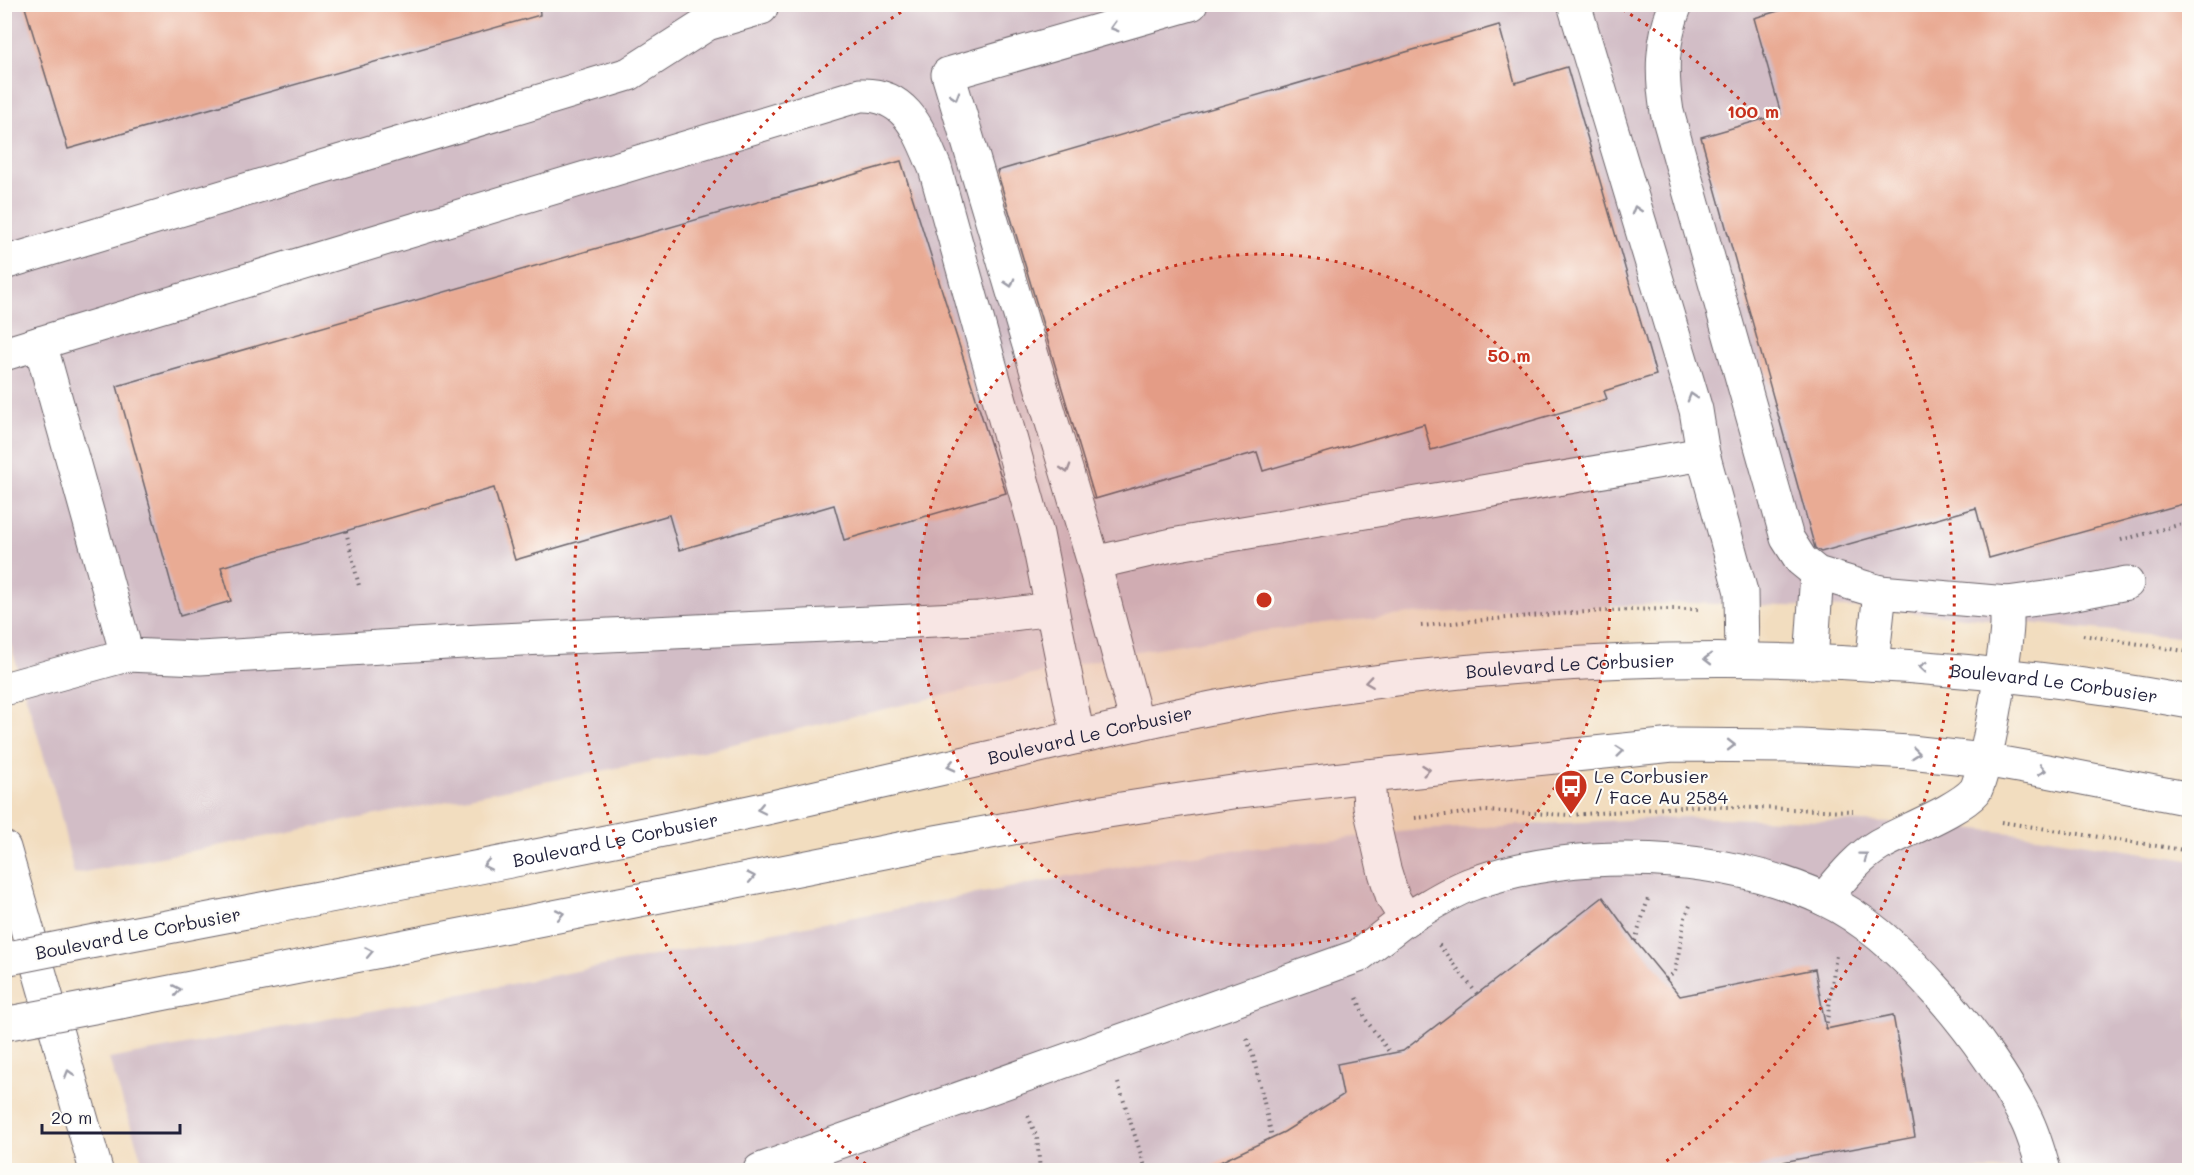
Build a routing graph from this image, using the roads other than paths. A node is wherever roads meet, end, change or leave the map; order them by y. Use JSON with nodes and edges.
{"nodes":[{"id":1,"x":760,"y":4,"type":"edge"},
{"id":2,"x":1191,"y":4,"type":"edge"},
{"id":3,"x":1574,"y":4,"type":"edge"},
{"id":4,"x":1676,"y":4,"type":"edge"},
{"id":5,"x":4,"y":262,"type":"edge"},
{"id":6,"x":40,"y":343,"type":"junction"},
{"id":7,"x":4,"y":354,"type":"edge"},
{"id":8,"x":1703,"y":454,"type":"junction"},
{"id":9,"x":1094,"y":563,"type":"junction"},
{"id":10,"x":1817,"y":573,"type":"junction"},
{"id":11,"x":2127,"y":582,"type":"dead end"},
{"id":12,"x":1880,"y":592,"type":"junction"},
{"id":13,"x":2007,"y":603,"type":"junction"},
{"id":14,"x":1052,"y":609,"type":"junction"},
{"id":15,"x":127,"y":655,"type":"junction"},
{"id":16,"x":1742,"y":659,"type":"junction"},
{"id":17,"x":1811,"y":662,"type":"junction"},
{"id":18,"x":1872,"y":664,"type":"junction"},
{"id":19,"x":1999,"y":674,"type":"junction"},
{"id":20,"x":4,"y":689,"type":"edge"},
{"id":21,"x":2190,"y":702,"type":"edge"},
{"id":22,"x":1137,"y":724,"type":"junction"},
{"id":23,"x":1078,"y":737,"type":"junction"},
{"id":24,"x":1984,"y":760,"type":"junction"},
{"id":25,"x":1368,"y":776,"type":"junction"},
{"id":26,"x":2190,"y":799,"type":"edge"},
{"id":27,"x":4,"y":848,"type":"edge"},
{"id":28,"x":1824,"y":899,"type":"junction"},
{"id":29,"x":1406,"y":919,"type":"junction"},
{"id":30,"x":4,"y":959,"type":"edge"},
{"id":31,"x":4,"y":1024,"type":"edge"},
{"id":32,"x":96,"y":1170,"type":"edge"},
{"id":33,"x":760,"y":1170,"type":"edge"},
{"id":34,"x":2044,"y":1170,"type":"edge"}],
"edges":[{"from":1,"to":5,"type":"street"},
{"from":2,"to":9,"type":"street","one_way":true},
{"from":8,"to":3,"type":"street","one_way":true},
{"from":4,"to":10,"type":"street"},
{"from":6,"to":7,"type":"street"},
{"from":6,"to":14,"type":"street"},
{"from":6,"to":15,"type":"street"},
{"from":8,"to":9,"type":"street"},
{"from":8,"to":16,"type":"street"},
{"from":9,"to":22,"type":"street"},
{"from":10,"to":12,"type":"street"},
{"from":10,"to":17,"type":"street"},
{"from":11,"to":13,"type":"street"},
{"from":12,"to":13,"type":"street"},
{"from":12,"to":18,"type":"street"},
{"from":13,"to":19,"type":"street"},
{"from":14,"to":15,"type":"street"},
{"from":14,"to":23,"type":"street"},
{"from":15,"to":20,"type":"street"},
{"from":16,"to":17,"type":"street","name":"Boulevard Le Corbusier"},
{"from":16,"to":22,"type":"street","name":"Boulevard Le Corbusier","one_way":true},
{"from":17,"to":18,"type":"street","name":"Boulevard Le Corbusier"},
{"from":19,"to":18,"type":"street","name":"Boulevard Le Corbusier","one_way":true},
{"from":19,"to":21,"type":"street","name":"Boulevard Le Corbusier"},
{"from":19,"to":24,"type":"street"},
{"from":22,"to":23,"type":"street","name":"Boulevard Le Corbusier"},
{"from":23,"to":30,"type":"street","name":"Boulevard Le Corbusier","one_way":true,"bridge":true},
{"from":25,"to":24,"type":"street","one_way":true},
{"from":24,"to":26,"type":"street","one_way":true},
{"from":28,"to":24,"type":"street","one_way":true},
{"from":25,"to":29,"type":"street"},
{"from":31,"to":25,"type":"street","one_way":true,"bridge":true},
{"from":32,"to":27,"type":"street","one_way":true},
{"from":28,"to":29,"type":"street"},
{"from":28,"to":34,"type":"street"},
{"from":29,"to":33,"type":"street"}]}
